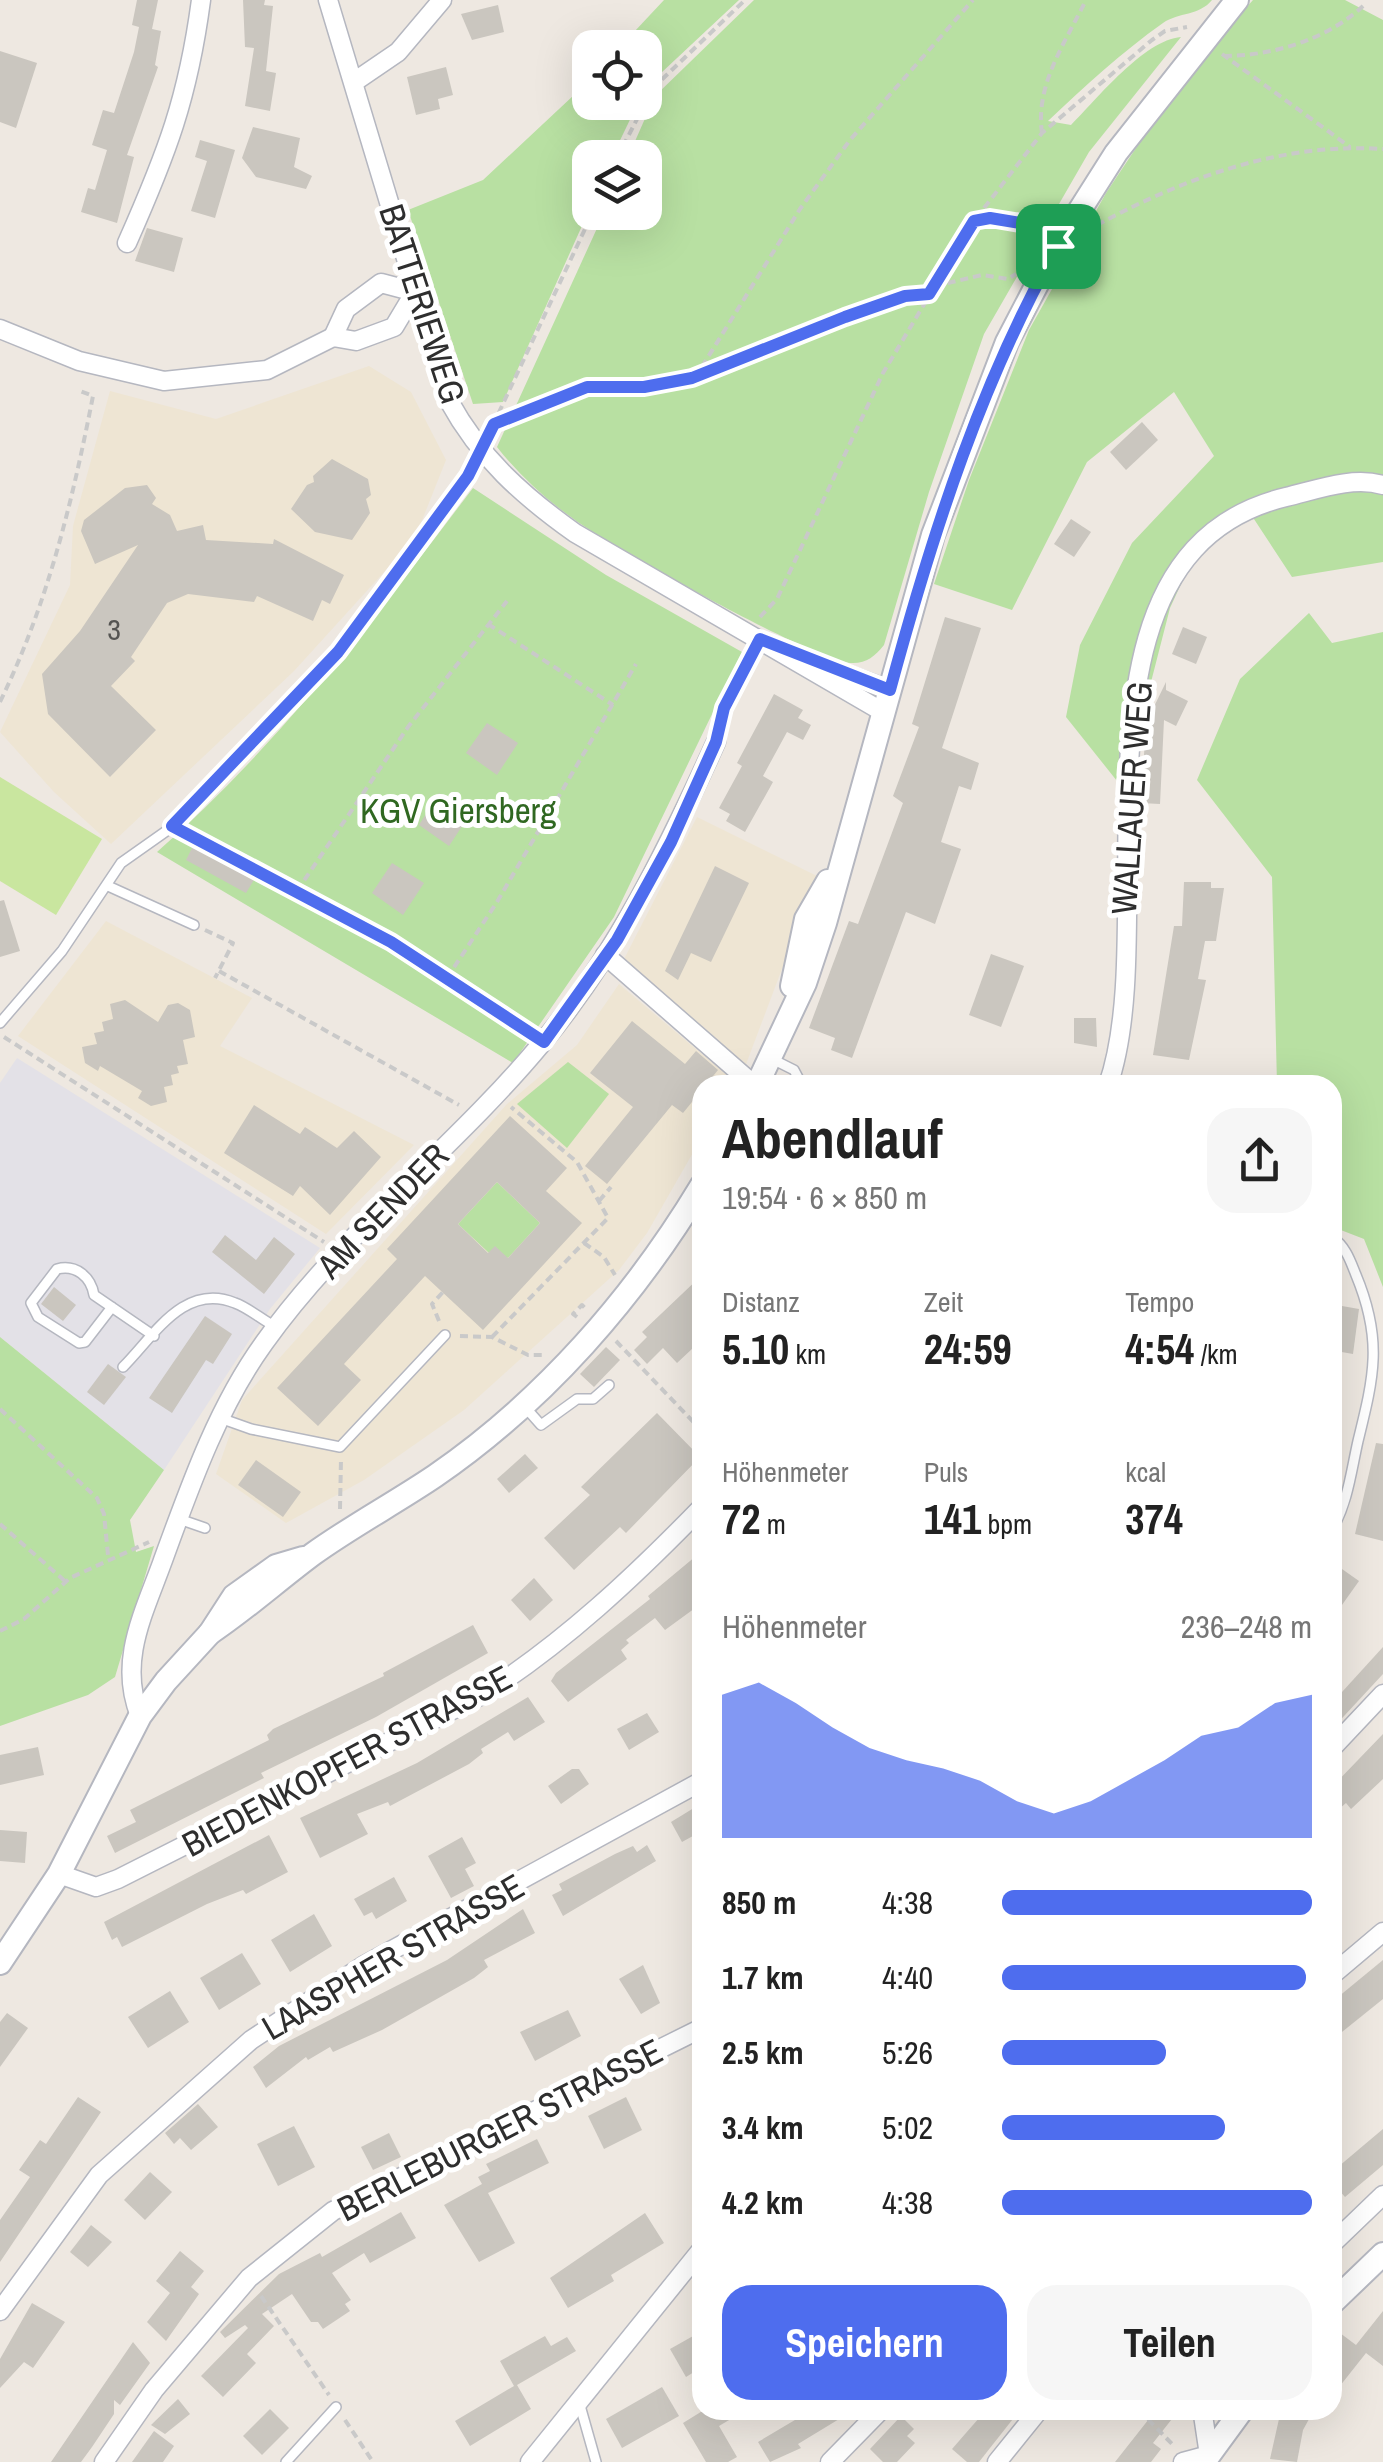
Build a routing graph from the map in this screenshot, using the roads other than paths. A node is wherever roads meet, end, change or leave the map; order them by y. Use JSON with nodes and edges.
{"nodes":[{"id":1,"x":201,"y":0,"type":"edge"},
{"id":2,"x":328,"y":0,"type":"edge"},
{"id":3,"x":442,"y":0,"type":"edge"},
{"id":4,"x":1237,"y":0,"type":"edge"},
{"id":5,"x":354,"y":82,"type":"junction"},
{"id":6,"x":127,"y":242,"type":"dead end"},
{"id":7,"x":415,"y":292,"type":"junction"},
{"id":8,"x":0,"y":329,"type":"edge"},
{"id":9,"x":333,"y":337,"type":"junction"},
{"id":10,"x":480,"y":451,"type":"junction"},
{"id":11,"x":1383,"y":486,"type":"edge"},
{"id":12,"x":886,"y":701,"type":"junction"},
{"id":13,"x":716,"y":742,"type":"road end"},
{"id":14,"x":108,"y":886,"type":"junction"},
{"id":15,"x":194,"y":925,"type":"road end"},
{"id":16,"x":605,"y":955,"type":"junction"},
{"id":17,"x":0,"y":1023,"type":"edge"},
{"id":18,"x":770,"y":1058,"type":"junction"},
{"id":19,"x":744,"y":1075,"type":"edge"},
{"id":20,"x":761,"y":1075,"type":"edge"},
{"id":21,"x":797,"y":1075,"type":"edge"},
{"id":22,"x":1110,"y":1075,"type":"edge"},
{"id":23,"x":692,"y":1200,"type":"edge"},
{"id":24,"x":1342,"y":1244,"type":"edge"},
{"id":25,"x":112,"y":1307,"type":"junction"},
{"id":26,"x":276,"y":1327,"type":"junction"},
{"id":27,"x":446,"y":1335,"type":"road end"},
{"id":28,"x":154,"y":1336,"type":"junction"},
{"id":29,"x":123,"y":1367,"type":"dead end"},
{"id":30,"x":609,"y":1385,"type":"dead end"},
{"id":31,"x":523,"y":1405,"type":"junction"},
{"id":32,"x":220,"y":1418,"type":"junction"},
{"id":33,"x":1342,"y":1509,"type":"edge"},
{"id":34,"x":692,"y":1517,"type":"edge"},
{"id":35,"x":179,"y":1520,"type":"junction"},
{"id":36,"x":205,"y":1528,"type":"dead end"},
{"id":37,"x":1383,"y":1694,"type":"edge"},
{"id":38,"x":140,"y":1716,"type":"junction"},
{"id":39,"x":1342,"y":1737,"type":"edge"},
{"id":40,"x":692,"y":1786,"type":"edge"},
{"id":41,"x":59,"y":1874,"type":"junction"},
{"id":42,"x":1383,"y":1932,"type":"edge"},
{"id":43,"x":0,"y":1963,"type":"edge"},
{"id":44,"x":1342,"y":1967,"type":"edge"},
{"id":45,"x":692,"y":2033,"type":"edge"},
{"id":46,"x":1383,"y":2194,"type":"edge"},
{"id":47,"x":1342,"y":2234,"type":"edge"},
{"id":48,"x":692,"y":2262,"type":"edge"},
{"id":49,"x":1378,"y":2267,"type":"edge"},
{"id":50,"x":1342,"y":2296,"type":"edge"},
{"id":51,"x":0,"y":2311,"type":"edge"},
{"id":52,"x":579,"y":2402,"type":"junction"},
{"id":53,"x":336,"y":2406,"type":"road end"},
{"id":54,"x":871,"y":2420,"type":"edge"},
{"id":55,"x":1031,"y":2420,"type":"edge"},
{"id":56,"x":1203,"y":2420,"type":"edge"},
{"id":57,"x":1235,"y":2420,"type":"edge"},
{"id":58,"x":1213,"y":2454,"type":"edge"},
{"id":59,"x":104,"y":2462,"type":"edge"},
{"id":60,"x":286,"y":2462,"type":"edge"},
{"id":61,"x":530,"y":2462,"type":"edge"},
{"id":62,"x":596,"y":2462,"type":"edge"},
{"id":63,"x":830,"y":2462,"type":"edge"},
{"id":64,"x":997,"y":2462,"type":"edge"},
{"id":65,"x":1183,"y":2462,"type":"edge"}],
"edges":[{"from":1,"to":6,"type":"street"},
{"from":2,"to":5,"type":"street","name":"BATTERIEWEG"},
{"from":3,"to":5,"type":"street"},
{"from":4,"to":12,"type":"street"},
{"from":5,"to":7,"type":"street","name":"BATTERIEWEG"},
{"from":7,"to":9,"type":"street"},
{"from":7,"to":9,"type":"street"},
{"from":7,"to":10,"type":"street","name":"BATTERIEWEG"},
{"from":8,"to":9,"type":"street"},
{"from":10,"to":12,"type":"street","name":"BATTERIEWEG"},
{"from":10,"to":14,"type":"lane"},
{"from":11,"to":22,"type":"street","name":"WALLAUER WEG"},
{"from":12,"to":18,"type":"street"},
{"from":13,"to":16,"type":"street","name":"AM SENDER"},
{"from":14,"to":15,"type":"lane"},
{"from":14,"to":17,"type":"lane"},
{"from":16,"to":19,"type":"street"},
{"from":16,"to":26,"type":"street","name":"AM SENDER"},
{"from":18,"to":20,"type":"street"},
{"from":18,"to":21,"type":"lane"},
{"from":23,"to":31,"type":"street"},
{"from":24,"to":33,"type":"lane"},
{"from":25,"to":25,"type":"lane"},
{"from":25,"to":28,"type":"lane"},
{"from":26,"to":28,"type":"lane"},
{"from":26,"to":32,"type":"street","name":"AM SENDER"},
{"from":27,"to":32,"type":"lane"},
{"from":28,"to":29,"type":"lane"},
{"from":30,"to":31,"type":"lane"},
{"from":31,"to":38,"type":"street"},
{"from":32,"to":35,"type":"street","name":"AM SENDER"},
{"from":34,"to":41,"type":"street","name":"BIEDENKOPFER STRASSE"},
{"from":35,"to":36,"type":"lane"},
{"from":35,"to":38,"type":"street","name":"AM SENDER"},
{"from":37,"to":39,"type":"street"},
{"from":38,"to":41,"type":"street"},
{"from":40,"to":51,"type":"street","name":"LAASPHER STRASSE"},
{"from":41,"to":43,"type":"street"},
{"from":42,"to":44,"type":"street"},
{"from":45,"to":59,"type":"street","name":"BERLEBURGER STRASSE"},
{"from":46,"to":47,"type":"street"},
{"from":48,"to":52,"type":"street"},
{"from":49,"to":50,"type":"street"},
{"from":52,"to":61,"type":"street"},
{"from":52,"to":62,"type":"lane"},
{"from":53,"to":60,"type":"lane"},
{"from":54,"to":63,"type":"street"},
{"from":55,"to":64,"type":"street"},
{"from":56,"to":58,"type":"street"},
{"from":57,"to":58,"type":"street"},
{"from":58,"to":65,"type":"street"}]}
